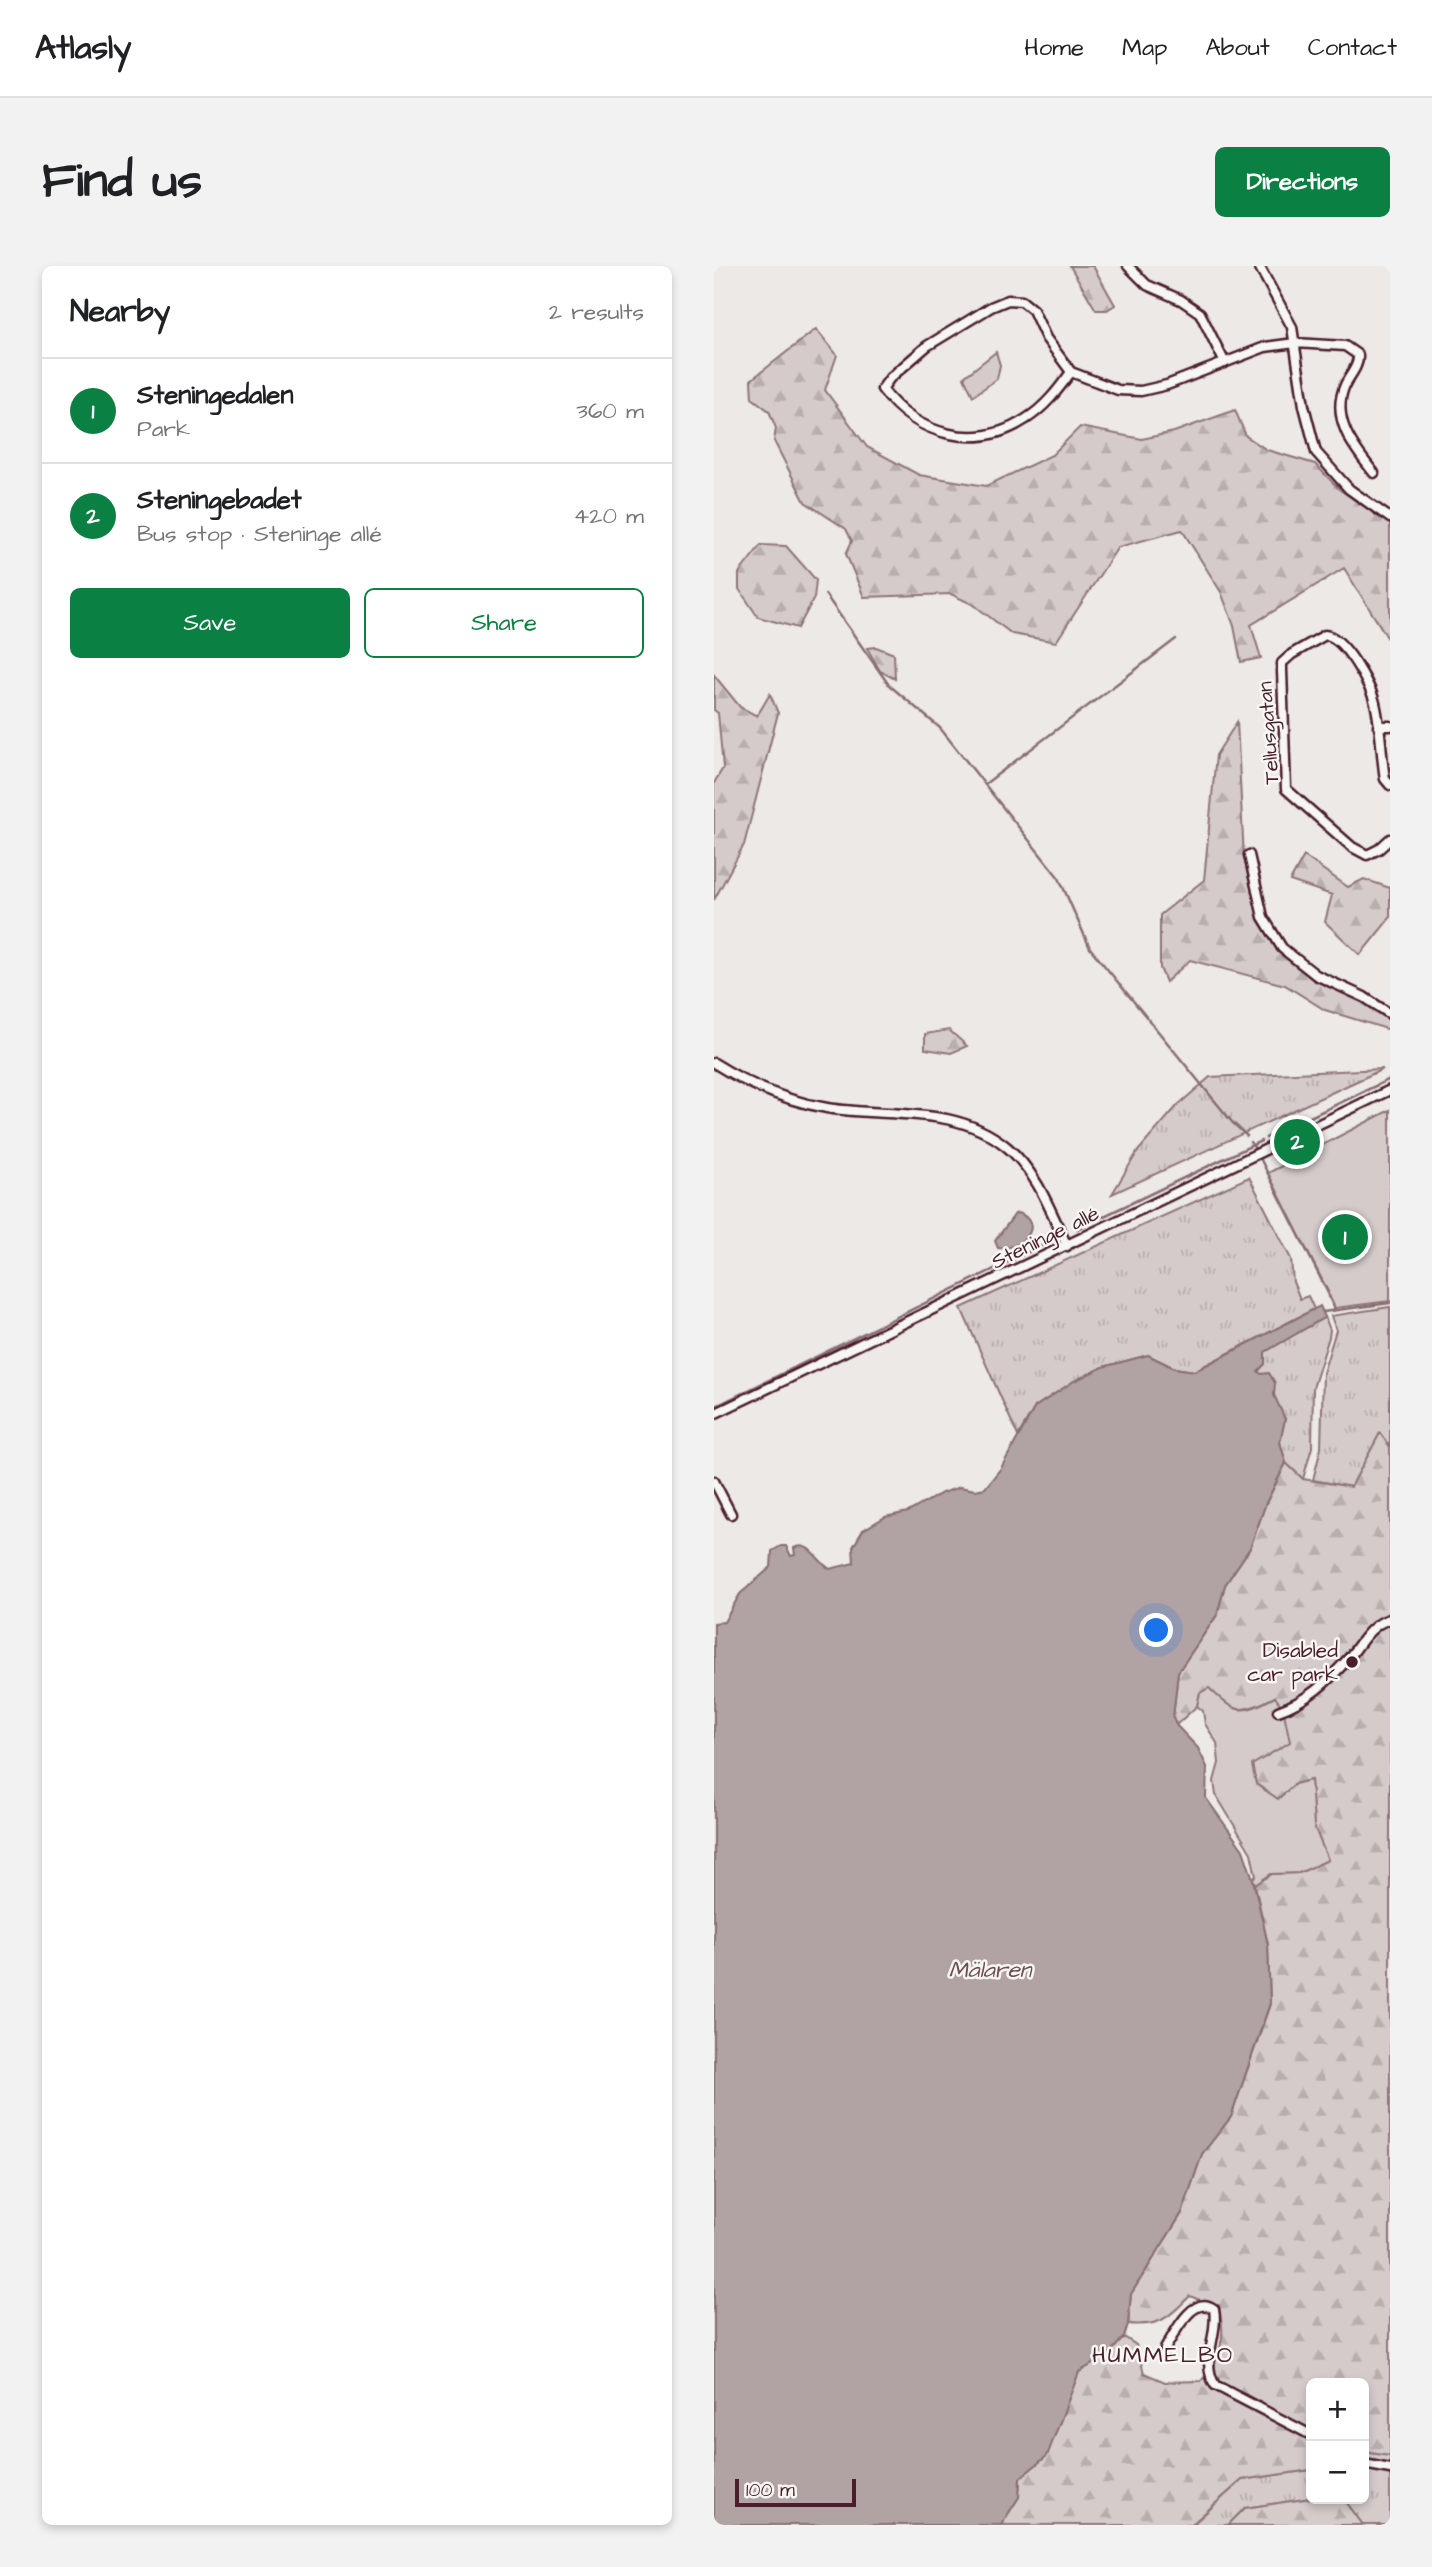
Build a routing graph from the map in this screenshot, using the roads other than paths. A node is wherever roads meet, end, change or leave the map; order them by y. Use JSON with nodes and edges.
{"nodes":[{"id":1,"x":1128,"y":266,"type":"edge"},
{"id":2,"x":1259,"y":266,"type":"edge"},
{"id":3,"x":1295,"y":343,"type":"junction"},
{"id":4,"x":1225,"y":363,"type":"junction"},
{"id":5,"x":1071,"y":372,"type":"junction"},
{"id":6,"x":1374,"y":473,"type":"dead end"},
{"id":7,"x":1390,"y":518,"type":"edge"},
{"id":8,"x":1378,"y":726,"type":"junction"},
{"id":9,"x":1390,"y":726,"type":"edge"},
{"id":10,"x":1390,"y":785,"type":"edge"},
{"id":11,"x":1390,"y":839,"type":"edge"},
{"id":12,"x":1249,"y":855,"type":"dead end"},
{"id":13,"x":1390,"y":1014,"type":"edge"},
{"id":14,"x":714,"y":1063,"type":"edge"},
{"id":15,"x":1390,"y":1090,"type":"edge"},
{"id":16,"x":1068,"y":1246,"type":"junction"},
{"id":17,"x":714,"y":1414,"type":"edge"},
{"id":18,"x":714,"y":1481,"type":"edge"},
{"id":19,"x":731,"y":1514,"type":"dead end"},
{"id":20,"x":1390,"y":1619,"type":"edge"},
{"id":21,"x":1278,"y":1712,"type":"dead end"},
{"id":22,"x":1165,"y":2349,"type":"dead end"},
{"id":23,"x":1306,"y":2432,"type":"edge"},
{"id":24,"x":1369,"y":2465,"type":"edge"},
{"id":25,"x":1390,"y":2469,"type":"edge"}],
"edges":[{"from":1,"to":4,"type":"street"},
{"from":2,"to":3,"type":"street"},
{"from":3,"to":4,"type":"street"},
{"from":3,"to":6,"type":"street"},
{"from":3,"to":7,"type":"street"},
{"from":4,"to":5,"type":"street"},
{"from":5,"to":5,"type":"street"},
{"from":8,"to":9,"type":"street"},
{"from":8,"to":10,"type":"street","name":"Tellusgatan"},
{"from":8,"to":11,"type":"street","name":"Tellusgatan"},
{"from":12,"to":13,"type":"street"},
{"from":14,"to":16,"type":"street"},
{"from":15,"to":16,"type":"street","name":"Steninge allé"},
{"from":16,"to":17,"type":"street","name":"Steninge allé"},
{"from":18,"to":19,"type":"street"},
{"from":20,"to":21,"type":"street"},
{"from":22,"to":23,"type":"street"},
{"from":24,"to":25,"type":"street"}]}
